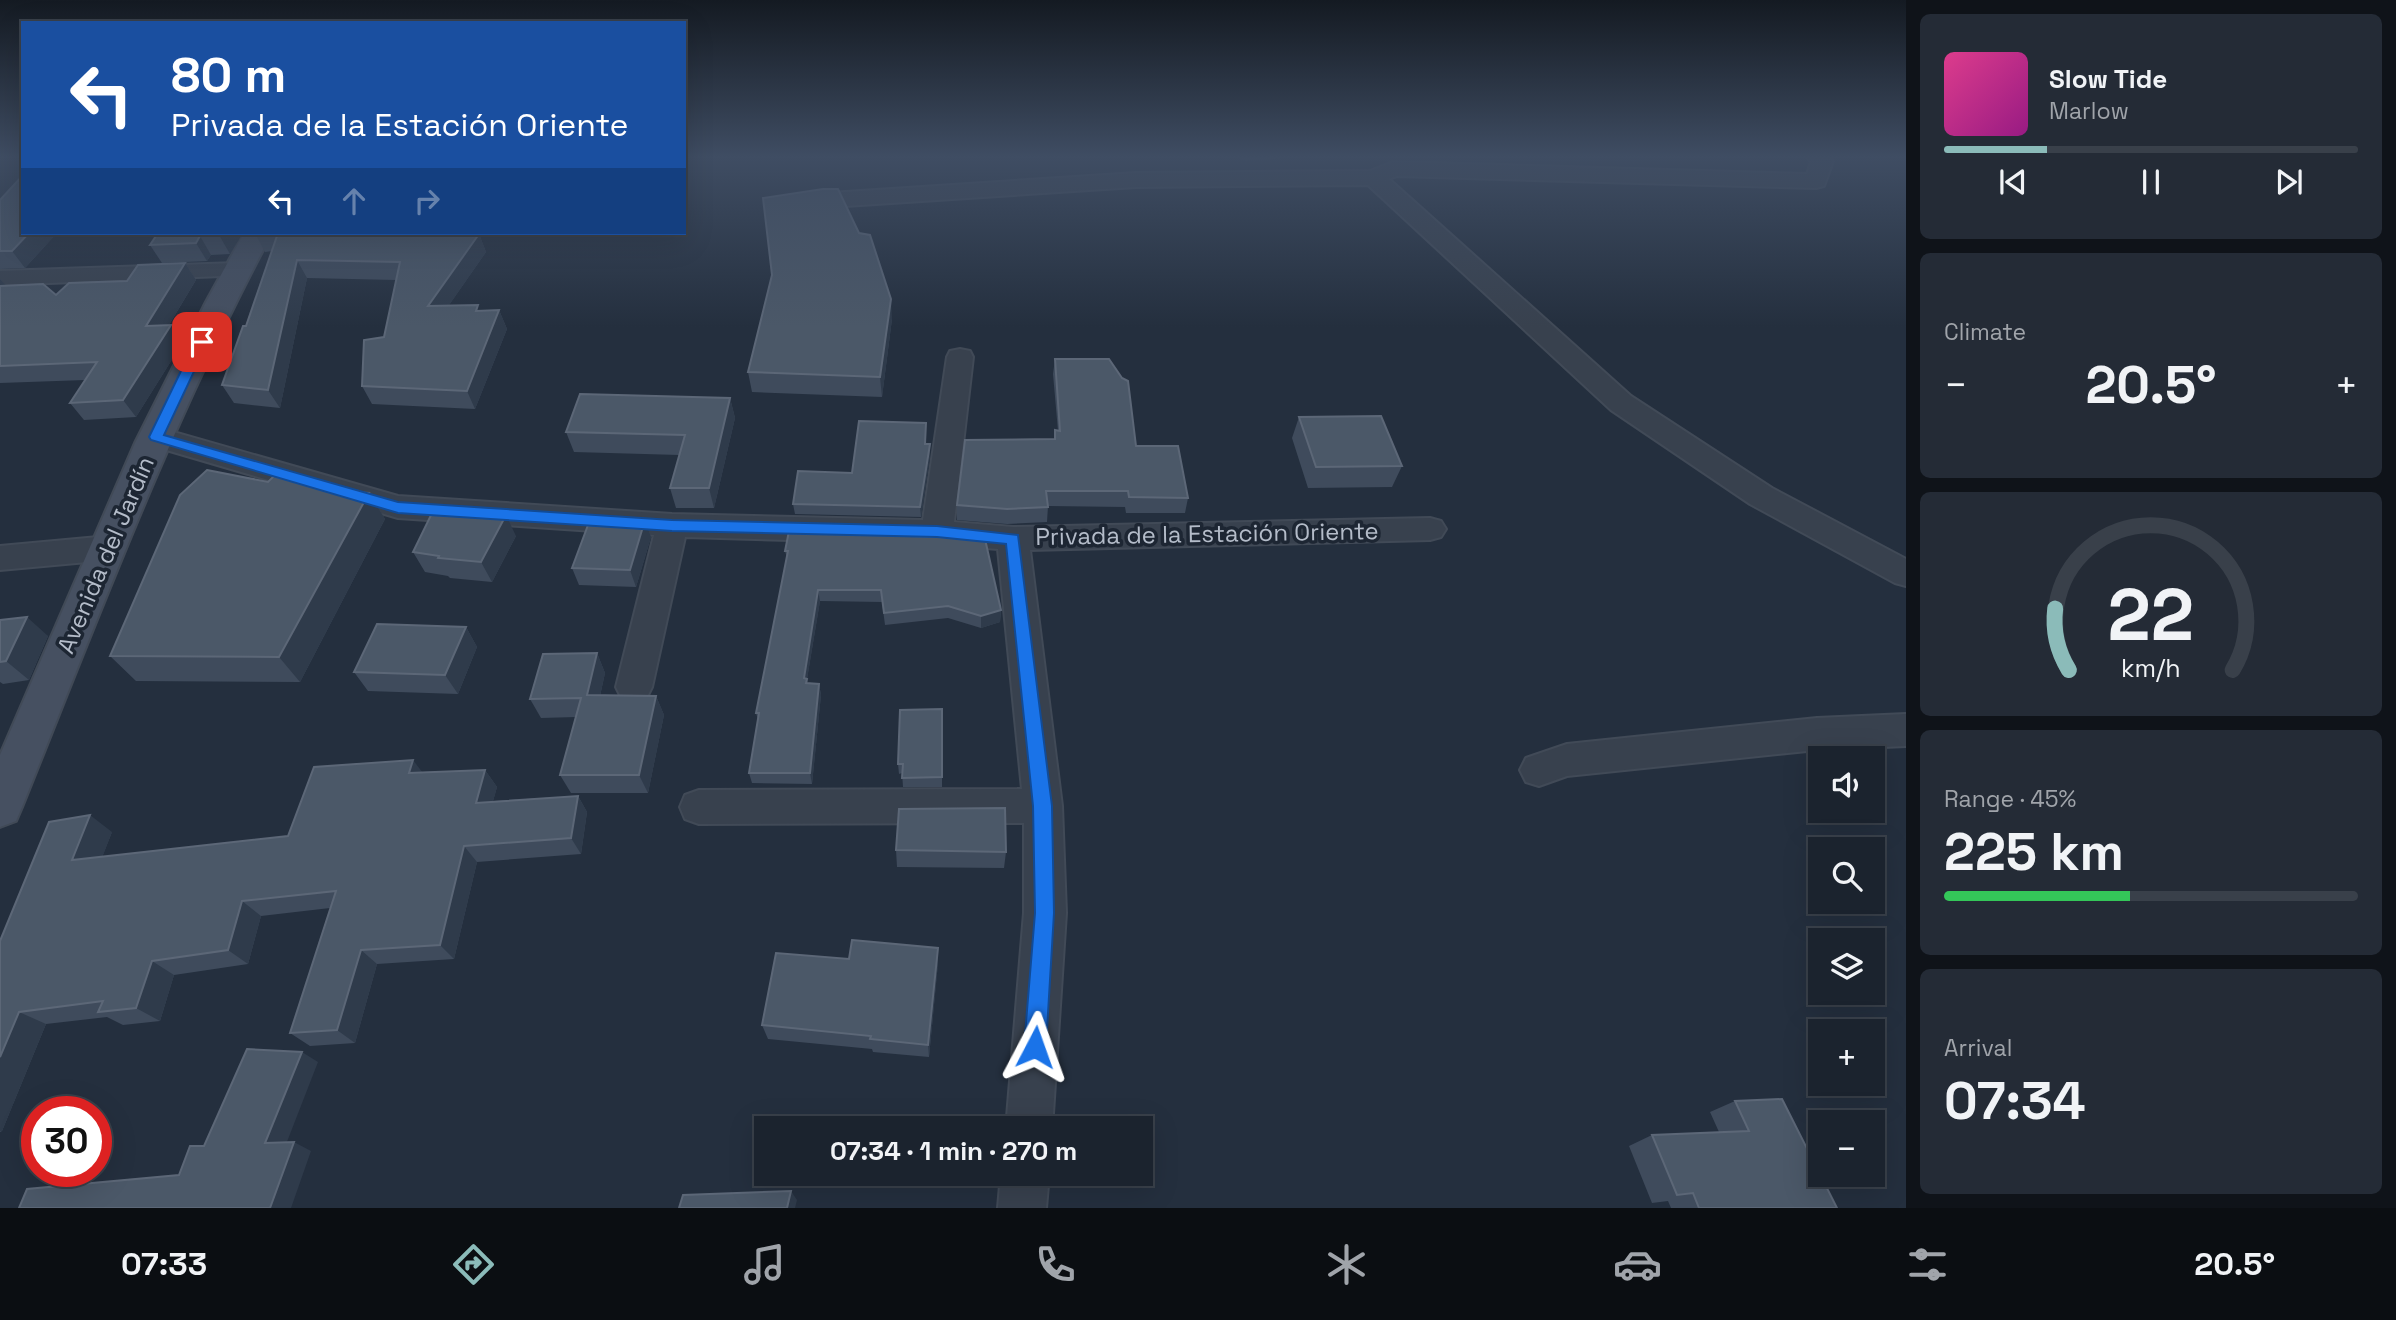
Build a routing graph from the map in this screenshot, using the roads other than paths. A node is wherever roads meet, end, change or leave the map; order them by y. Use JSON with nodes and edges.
{"nodes":[{"id":1,"x":1430,"y":214,"type":"edge"},
{"id":2,"x":257,"y":235,"type":"edge"},
{"id":3,"x":237,"y":270,"type":"junction"},
{"id":4,"x":0,"y":278,"type":"edge"},
{"id":5,"x":960,"y":357,"type":"dead end"},
{"id":6,"x":156,"y":437,"type":"junction"},
{"id":7,"x":672,"y":525,"type":"junction"},
{"id":8,"x":1430,"y":529,"type":"dead end"},
{"id":9,"x":937,"y":532,"type":"junction"},
{"id":10,"x":1013,"y":539,"type":"junction"},
{"id":11,"x":108,"y":548,"type":"junction"},
{"id":12,"x":0,"y":558,"type":"edge"},
{"id":13,"x":1906,"y":574,"type":"edge"},
{"id":14,"x":634,"y":687,"type":"dead end"},
{"id":15,"x":1906,"y":730,"type":"edge"},
{"id":16,"x":1539,"y":771,"type":"dead end"},
{"id":17,"x":1043,"y":806,"type":"junction"},
{"id":18,"x":0,"y":807,"type":"edge"},
{"id":19,"x":699,"y":807,"type":"dead end"},
{"id":20,"x":1030,"y":1116,"type":"edge"},
{"id":21,"x":1024,"y":1186,"type":"edge"},
{"id":22,"x":1023,"y":1208,"type":"edge"}],
"edges":[{"from":1,"to":13,"type":"street"},
{"from":2,"to":3,"type":"main road","name":"Avenida del Jardín"},
{"from":3,"to":4,"type":"street"},
{"from":3,"to":6,"type":"main road","name":"Avenida del Jardín"},
{"from":5,"to":9,"type":"street"},
{"from":6,"to":7,"type":"street","name":"Privada de la Estación Oriente"},
{"from":6,"to":11,"type":"main road","name":"Avenida del Jardín"},
{"from":7,"to":9,"type":"street","name":"Privada de la Estación Oriente"},
{"from":7,"to":14,"type":"street"},
{"from":8,"to":10,"type":"street","name":"Privada de la Estación Oriente"},
{"from":9,"to":10,"type":"street","name":"Privada de la Estación Oriente"},
{"from":10,"to":17,"type":"street"},
{"from":11,"to":12,"type":"street"},
{"from":11,"to":18,"type":"main road","name":"Avenida del Jardín"},
{"from":15,"to":16,"type":"street"},
{"from":17,"to":19,"type":"street"},
{"from":17,"to":20,"type":"street"},
{"from":21,"to":22,"type":"street"}]}
